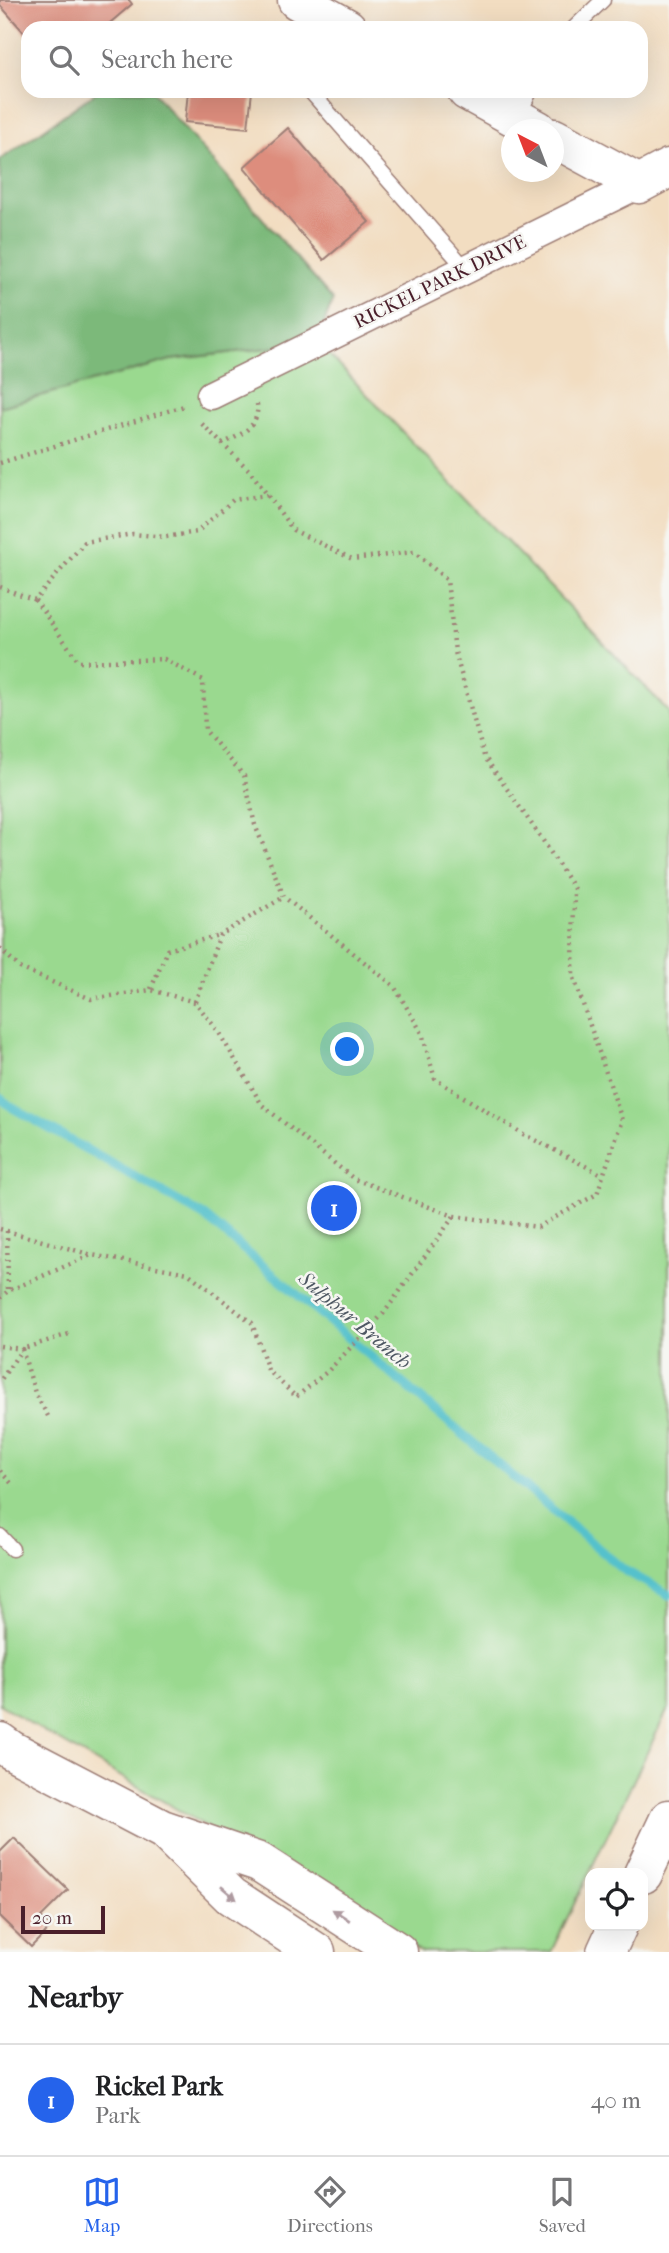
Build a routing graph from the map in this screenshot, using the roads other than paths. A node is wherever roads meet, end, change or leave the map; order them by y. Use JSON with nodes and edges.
{"nodes":[{"id":1,"x":603,"y":0,"type":"edge"},
{"id":2,"x":582,"y":21,"type":"edge"},
{"id":3,"x":316,"y":98,"type":"edge"},
{"id":4,"x":487,"y":98,"type":"edge"},
{"id":5,"x":529,"y":113,"type":"edge"},
{"id":6,"x":564,"y":142,"type":"edge"},
{"id":7,"x":654,"y":176,"type":"edge"},
{"id":8,"x":466,"y":269,"type":"junction"},
{"id":9,"x":211,"y":394,"type":"dead end"},
{"id":10,"x":0,"y":1536,"type":"edge"},
{"id":11,"x":12,"y":1549,"type":"dead end"},
{"id":12,"x":4,"y":1751,"type":"edge"},
{"id":13,"x":669,"y":1819,"type":"edge"},
{"id":14,"x":162,"y":1829,"type":"junction"},
{"id":15,"x":646,"y":1868,"type":"edge"},
{"id":16,"x":616,"y":1931,"type":"edge"},
{"id":17,"x":316,"y":1952,"type":"edge"},
{"id":18,"x":398,"y":1952,"type":"edge"},
{"id":19,"x":606,"y":1952,"type":"edge"}],
"edges":[{"from":1,"to":2,"type":"lane"},
{"from":3,"to":8,"type":"lane"},
{"from":4,"to":5,"type":"street"},
{"from":6,"to":7,"type":"street"},
{"from":7,"to":8,"type":"street","name":"RICKEL PARK DRIVE"},
{"from":8,"to":9,"type":"street","name":"RICKEL PARK DRIVE"},
{"from":10,"to":11,"type":"lane"},
{"from":12,"to":14,"type":"street"},
{"from":13,"to":15,"type":"street"},
{"from":14,"to":17,"type":"street","one_way":true},
{"from":18,"to":14,"type":"street","one_way":true},
{"from":16,"to":19,"type":"street"}]}
